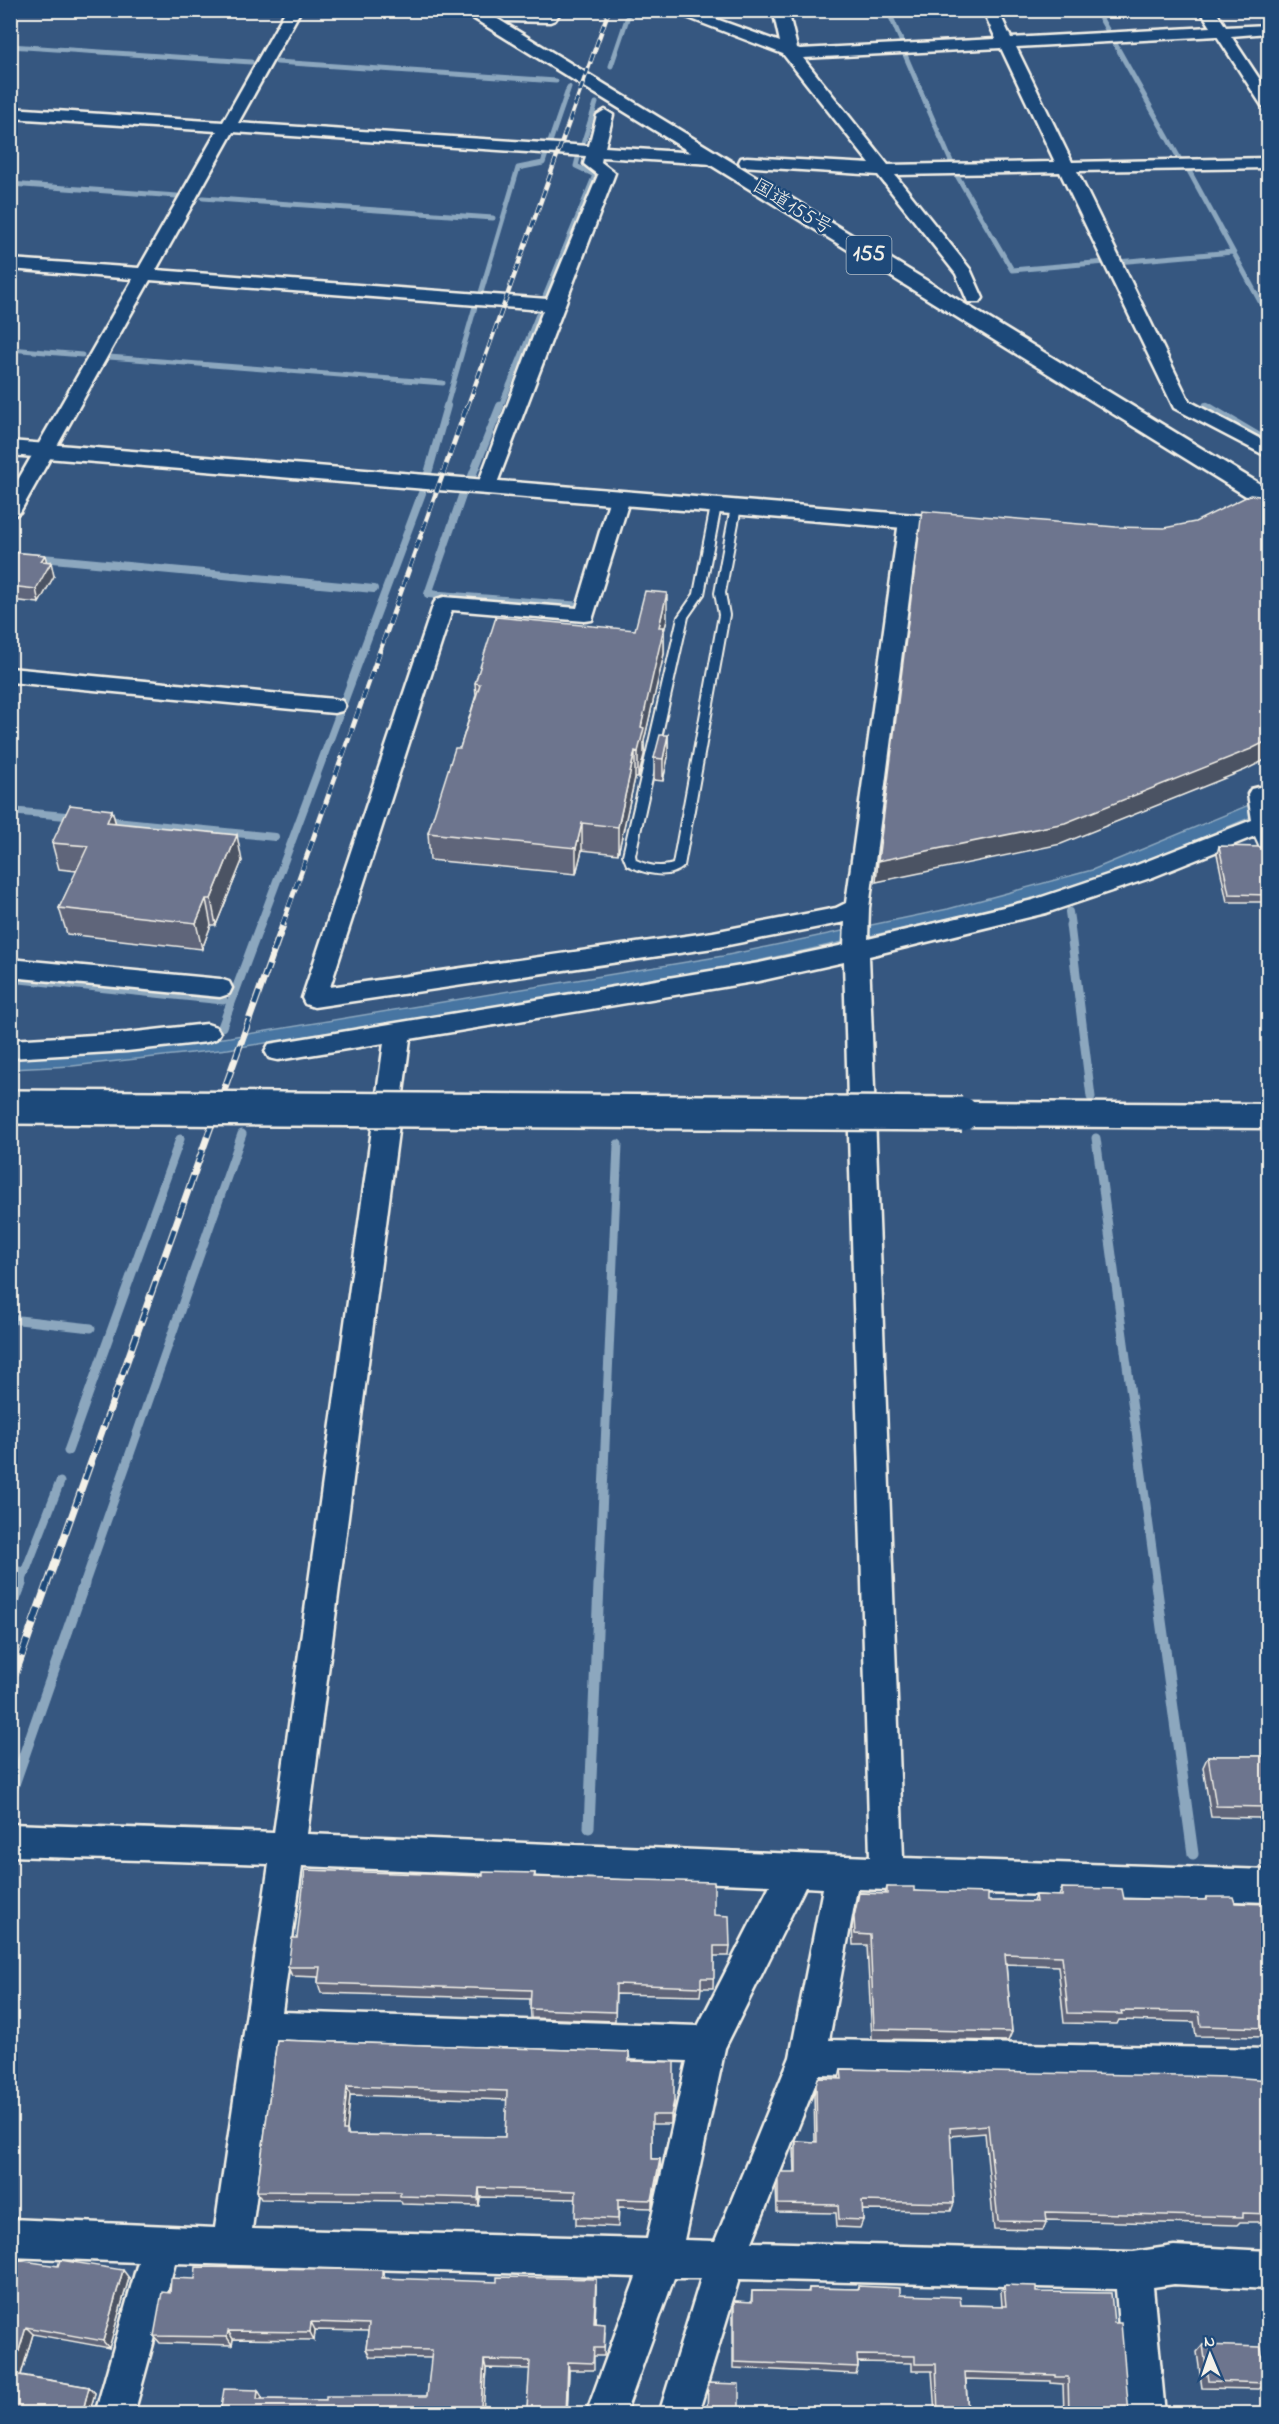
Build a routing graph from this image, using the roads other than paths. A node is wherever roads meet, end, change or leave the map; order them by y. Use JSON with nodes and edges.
{"nodes":[{"id":1,"x":294,"y":10,"type":"edge"},
{"id":2,"x":470,"y":10,"type":"edge"},
{"id":3,"x":555,"y":10,"type":"edge"},
{"id":4,"x":675,"y":10,"type":"edge"},
{"id":5,"x":780,"y":10,"type":"edge"},
{"id":6,"x":990,"y":10,"type":"edge"},
{"id":7,"x":1207,"y":10,"type":"edge"},
{"id":8,"x":500,"y":13,"type":"edge"},
{"id":9,"x":1269,"y":29,"type":"edge"},
{"id":10,"x":1220,"y":32,"type":"junction"},
{"id":11,"x":1007,"y":43,"type":"junction"},
{"id":12,"x":789,"y":49,"type":"junction"},
{"id":13,"x":1269,"y":103,"type":"edge"},
{"id":14,"x":10,"y":113,"type":"edge"},
{"id":15,"x":605,"y":115,"type":"dead end"},
{"id":16,"x":228,"y":129,"type":"junction"},
{"id":17,"x":595,"y":150,"type":"junction"},
{"id":18,"x":712,"y":159,"type":"junction"},
{"id":19,"x":747,"y":162,"type":"junction"},
{"id":20,"x":1269,"y":163,"type":"edge"},
{"id":21,"x":1065,"y":166,"type":"junction"},
{"id":22,"x":884,"y":170,"type":"junction"},
{"id":23,"x":10,"y":264,"type":"edge"},
{"id":24,"x":146,"y":274,"type":"junction"},
{"id":25,"x":974,"y":298,"type":"junction"},
{"id":26,"x":554,"y":305,"type":"junction"},
{"id":27,"x":1116,"y":382,"type":"dead end"},
{"id":28,"x":1157,"y":407,"type":"dead end"},
{"id":29,"x":10,"y":448,"type":"edge"},
{"id":30,"x":43,"y":450,"type":"junction"},
{"id":31,"x":1260,"y":484,"type":"edge"},
{"id":32,"x":487,"y":487,"type":"junction"},
{"id":33,"x":620,"y":498,"type":"junction"},
{"id":34,"x":726,"y":506,"type":"junction"},
{"id":35,"x":10,"y":512,"type":"edge"},
{"id":36,"x":909,"y":521,"type":"junction"},
{"id":37,"x":988,"y":528,"type":"edge"},
{"id":38,"x":10,"y":675,"type":"edge"},
{"id":39,"x":334,"y":706,"type":"dead end"},
{"id":40,"x":1263,"y":815,"type":"edge"},
{"id":41,"x":857,"y":908,"type":"junction"},
{"id":42,"x":856,"y":949,"type":"junction"},
{"id":43,"x":10,"y":968,"type":"edge"},
{"id":44,"x":220,"y":988,"type":"dead end"},
{"id":45,"x":398,"y":1031,"type":"junction"},
{"id":46,"x":207,"y":1033,"type":"dead end"},
{"id":47,"x":10,"y":1049,"type":"edge"},
{"id":48,"x":278,"y":1051,"type":"dead end"},
{"id":49,"x":10,"y":1107,"type":"edge"},
{"id":50,"x":1269,"y":1116,"type":"edge"},
{"id":51,"x":10,"y":1840,"type":"edge"},
{"id":52,"x":288,"y":1849,"type":"junction"},
{"id":53,"x":796,"y":1870,"type":"junction"},
{"id":54,"x":843,"y":1872,"type":"junction"},
{"id":55,"x":887,"y":1874,"type":"junction"},
{"id":56,"x":1269,"y":1886,"type":"edge"},
{"id":57,"x":263,"y":2029,"type":"junction"},
{"id":58,"x":708,"y":2044,"type":"junction"},
{"id":59,"x":808,"y":2057,"type":"junction"},
{"id":60,"x":1269,"y":2067,"type":"edge"},
{"id":61,"x":10,"y":2238,"type":"edge"},
{"id":62,"x":161,"y":2245,"type":"junction"},
{"id":63,"x":231,"y":2247,"type":"junction"},
{"id":64,"x":662,"y":2258,"type":"junction"},
{"id":65,"x":726,"y":2260,"type":"junction"},
{"id":66,"x":1269,"y":2270,"type":"edge"},
{"id":67,"x":1133,"y":2271,"type":"junction"},
{"id":68,"x":114,"y":2414,"type":"edge"},
{"id":69,"x":604,"y":2414,"type":"edge"},
{"id":70,"x":678,"y":2414,"type":"edge"},
{"id":71,"x":1146,"y":2414,"type":"edge"}],
"edges":[{"from":1,"to":16,"type":"street"},
{"from":2,"to":18,"type":"main road","name":"国道155号","number":"155"},
{"from":3,"to":8,"type":"street"},
{"from":4,"to":12,"type":"street"},
{"from":5,"to":12,"type":"street"},
{"from":6,"to":11,"type":"street"},
{"from":7,"to":10,"type":"street"},
{"from":8,"to":19,"type":"main road","name":"国道155号","number":"155"},
{"from":9,"to":10,"type":"street"},
{"from":10,"to":11,"type":"street"},
{"from":10,"to":13,"type":"street"},
{"from":11,"to":12,"type":"street"},
{"from":11,"to":21,"type":"street"},
{"from":12,"to":22,"type":"street"},
{"from":14,"to":16,"type":"street"},
{"from":15,"to":17,"type":"street"},
{"from":16,"to":17,"type":"street"},
{"from":16,"to":24,"type":"street"},
{"from":17,"to":18,"type":"street"},
{"from":17,"to":26,"type":"street"},
{"from":18,"to":31,"type":"main road","name":"国道155号","number":"155"},
{"from":19,"to":22,"type":"street"},
{"from":19,"to":25,"type":"main road","name":"国道155号","number":"155"},
{"from":20,"to":21,"type":"street"},
{"from":21,"to":22,"type":"street"},
{"from":21,"to":31,"type":"street"},
{"from":22,"to":25,"type":"street"},
{"from":23,"to":24,"type":"street"},
{"from":24,"to":26,"type":"street"},
{"from":24,"to":30,"type":"street"},
{"from":25,"to":27,"type":"main road","name":"国道155号","number":"155"},
{"from":26,"to":32,"type":"street"},
{"from":28,"to":31,"type":"main road"},
{"from":29,"to":30,"type":"main road"},
{"from":30,"to":32,"type":"main road"},
{"from":30,"to":35,"type":"street"},
{"from":32,"to":33,"type":"main road"},
{"from":33,"to":34,"type":"main road"},
{"from":33,"to":41,"type":"street"},
{"from":34,"to":34,"type":"lane"},
{"from":34,"to":36,"type":"main road"},
{"from":36,"to":37,"type":"main road"},
{"from":36,"to":41,"type":"street"},
{"from":38,"to":39,"type":"street"},
{"from":40,"to":42,"type":"street"},
{"from":41,"to":42,"type":"street"},
{"from":42,"to":45,"type":"street"},
{"from":42,"to":55,"type":"street"},
{"from":43,"to":44,"type":"street"},
{"from":45,"to":48,"type":"street"},
{"from":45,"to":52,"type":"street"},
{"from":46,"to":47,"type":"street"},
{"from":49,"to":50,"type":"main road","bridge":true},
{"from":51,"to":52,"type":"street"},
{"from":52,"to":53,"type":"street"},
{"from":52,"to":57,"type":"street"},
{"from":53,"to":54,"type":"street"},
{"from":53,"to":58,"type":"street"},
{"from":54,"to":55,"type":"street"},
{"from":54,"to":59,"type":"street"},
{"from":55,"to":56,"type":"street"},
{"from":57,"to":58,"type":"street"},
{"from":57,"to":63,"type":"street"},
{"from":58,"to":64,"type":"street"},
{"from":59,"to":60,"type":"street"},
{"from":59,"to":65,"type":"street"},
{"from":61,"to":62,"type":"street"},
{"from":62,"to":63,"type":"street"},
{"from":62,"to":68,"type":"street"},
{"from":63,"to":64,"type":"street"},
{"from":64,"to":65,"type":"street"},
{"from":64,"to":69,"type":"street"},
{"from":65,"to":67,"type":"street"},
{"from":65,"to":70,"type":"street"},
{"from":66,"to":67,"type":"street"},
{"from":67,"to":71,"type":"street"}]}
